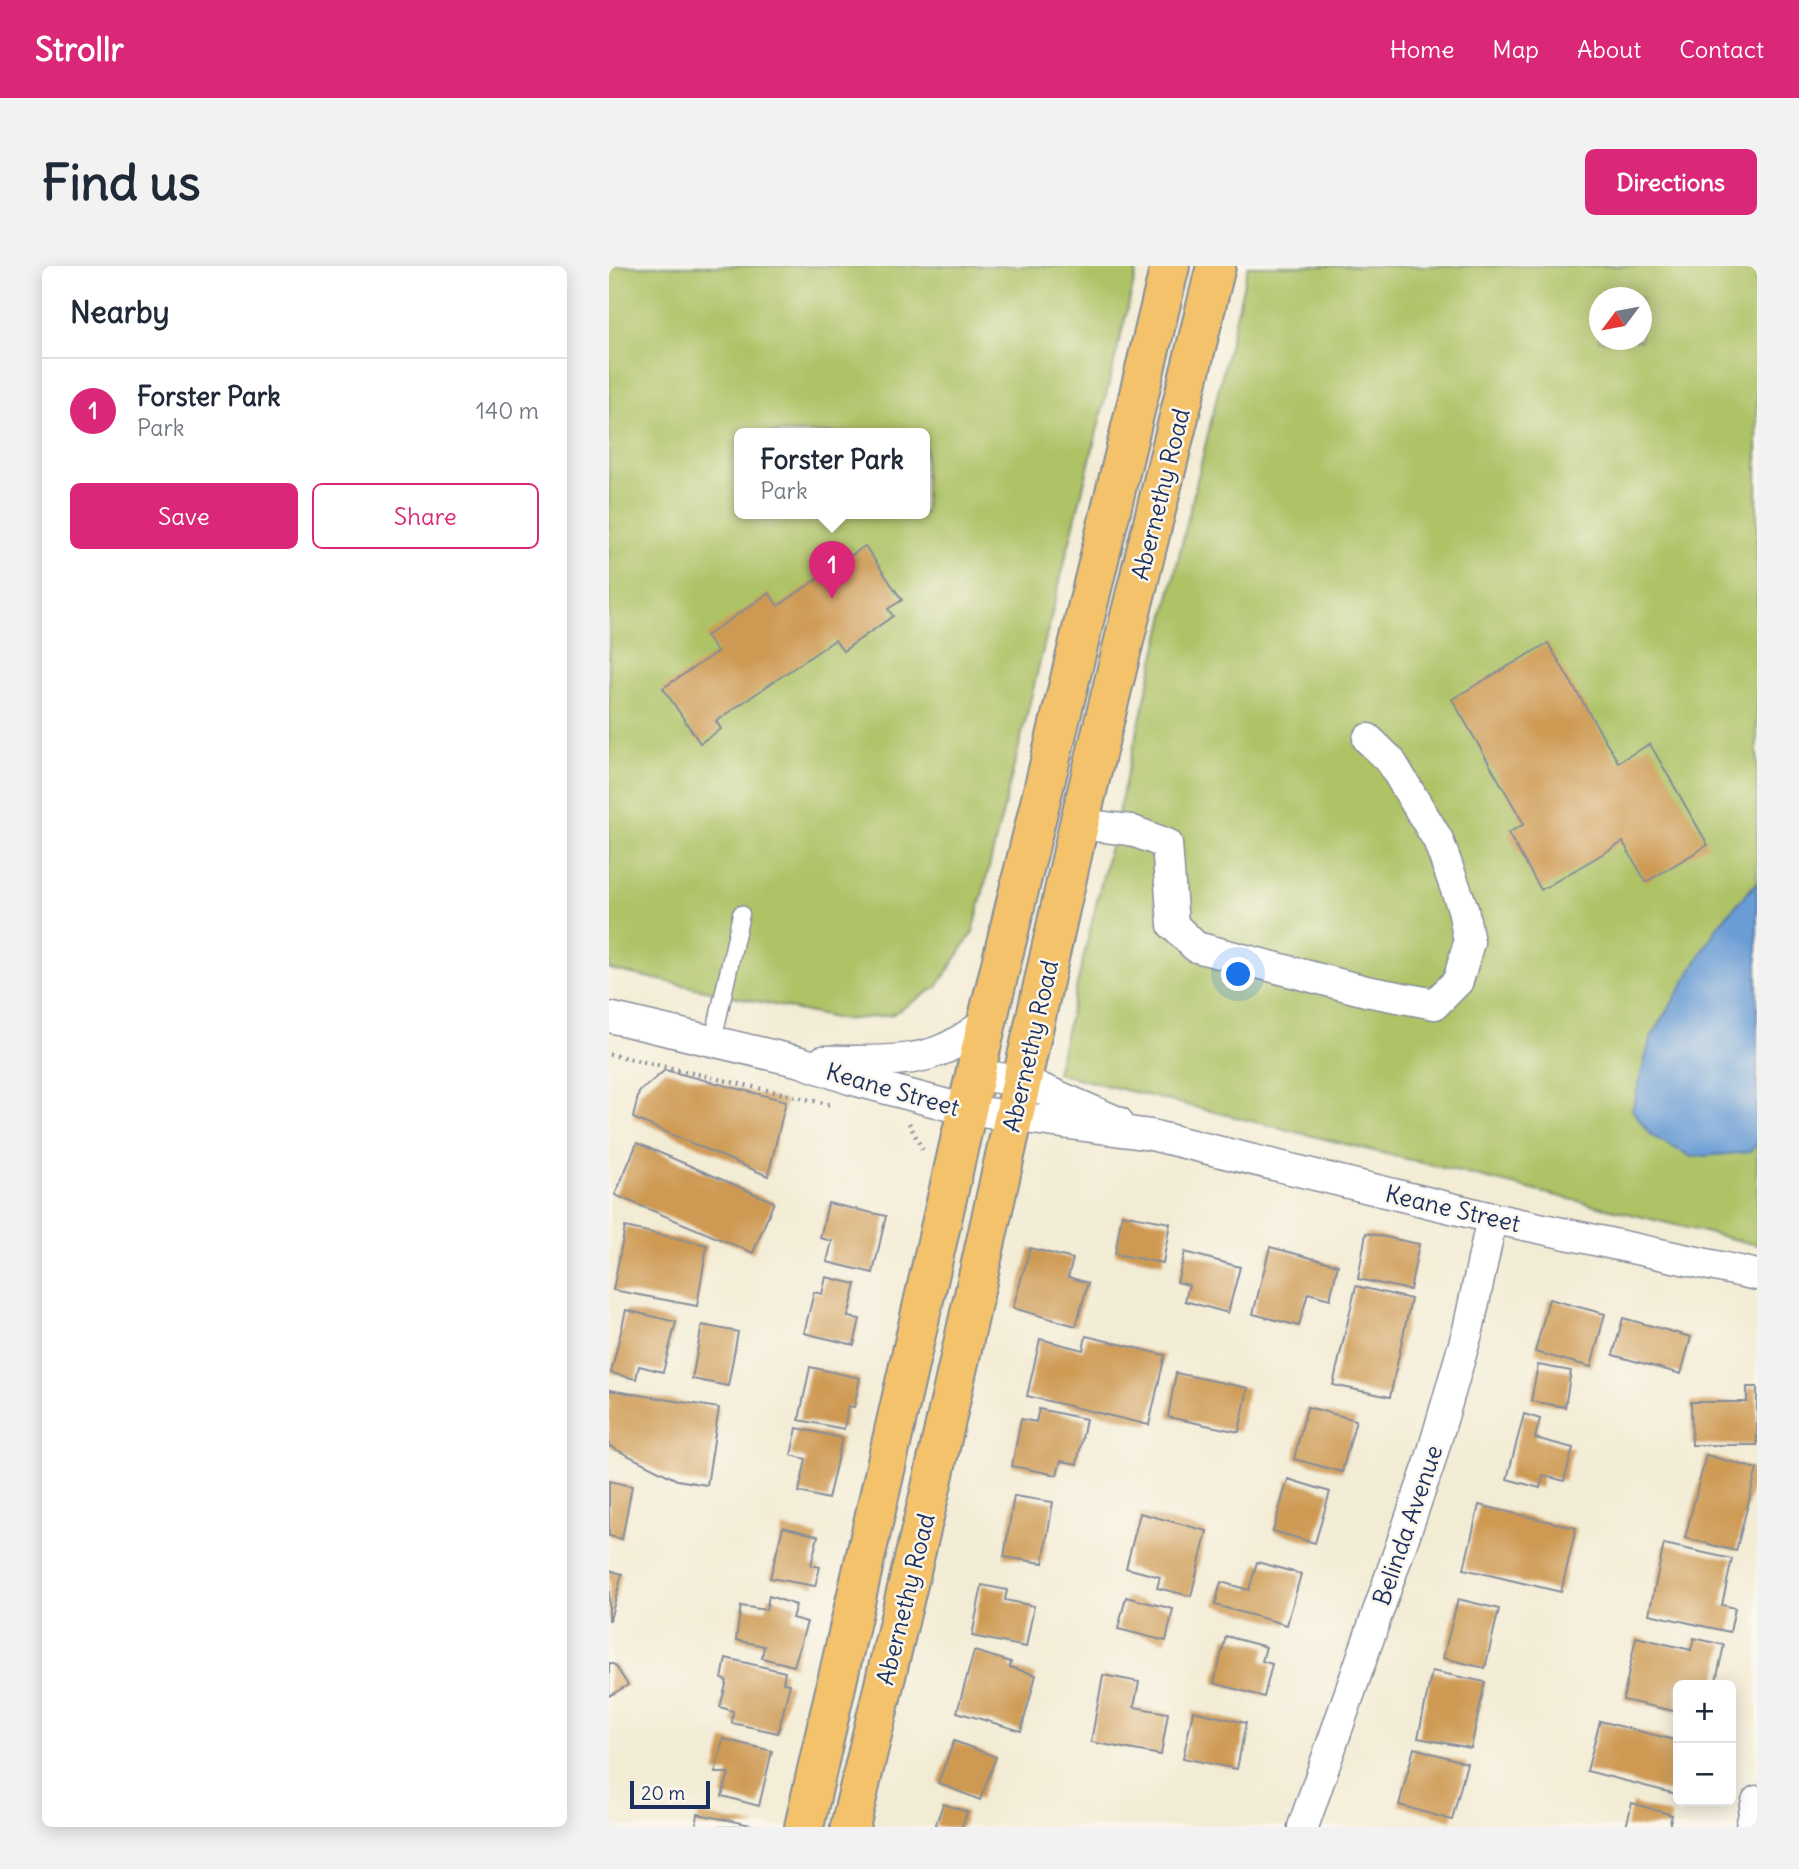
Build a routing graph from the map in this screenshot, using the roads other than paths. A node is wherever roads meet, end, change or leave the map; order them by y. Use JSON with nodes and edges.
{"nodes":[{"id":1,"x":1170,"y":266,"type":"edge"},
{"id":2,"x":1216,"y":266,"type":"edge"},
{"id":3,"x":1368,"y":739,"type":"dead end"},
{"id":4,"x":1079,"y":824,"type":"junction"},
{"id":5,"x":741,"y":915,"type":"dead end"},
{"id":6,"x":987,"y":1022,"type":"junction"},
{"id":7,"x":610,"y":1025,"type":"edge"},
{"id":8,"x":713,"y":1041,"type":"junction"},
{"id":9,"x":801,"y":1062,"type":"junction"},
{"id":10,"x":1023,"y":1081,"type":"junction"},
{"id":11,"x":970,"y":1093,"type":"junction"},
{"id":12,"x":1014,"y":1118,"type":"junction"},
{"id":13,"x":1151,"y":1135,"type":"junction"},
{"id":14,"x":1492,"y":1218,"type":"junction"},
{"id":15,"x":1757,"y":1275,"type":"edge"},
{"id":16,"x":1757,"y":1801,"type":"edge"},
{"id":17,"x":804,"y":1827,"type":"edge"},
{"id":18,"x":850,"y":1827,"type":"edge"},
{"id":19,"x":1303,"y":1827,"type":"edge"},
{"id":20,"x":1751,"y":1827,"type":"edge"}],
"edges":[{"from":1,"to":6,"type":"main road","name":"Abernethy Road"},
{"from":2,"to":4,"type":"main road","name":"Abernethy Road"},
{"from":3,"to":4,"type":"street"},
{"from":4,"to":10,"type":"main road","name":"Abernethy Road"},
{"from":5,"to":8,"type":"lane"},
{"from":6,"to":9,"type":"street","name":"Keane Street"},
{"from":6,"to":11,"type":"main road","name":"Abernethy Road"},
{"from":7,"to":8,"type":"street","name":"Keane Street"},
{"from":8,"to":9,"type":"street","name":"Keane Street"},
{"from":9,"to":11,"type":"street","name":"Keane Street"},
{"from":10,"to":11,"type":"street","name":"Keane Street"},
{"from":10,"to":12,"type":"main road","name":"Abernethy Road"},
{"from":10,"to":13,"type":"street","name":"Keane Street"},
{"from":11,"to":12,"type":"street","name":"Keane Street"},
{"from":11,"to":17,"type":"main road","name":"Abernethy Road"},
{"from":12,"to":13,"type":"street","name":"Keane Street"},
{"from":12,"to":18,"type":"main road","name":"Abernethy Road"},
{"from":13,"to":14,"type":"street","name":"Keane Street"},
{"from":14,"to":15,"type":"street","name":"Keane Street"},
{"from":14,"to":19,"type":"street","name":"Belinda Avenue"},
{"from":16,"to":20,"type":"street"}]}
